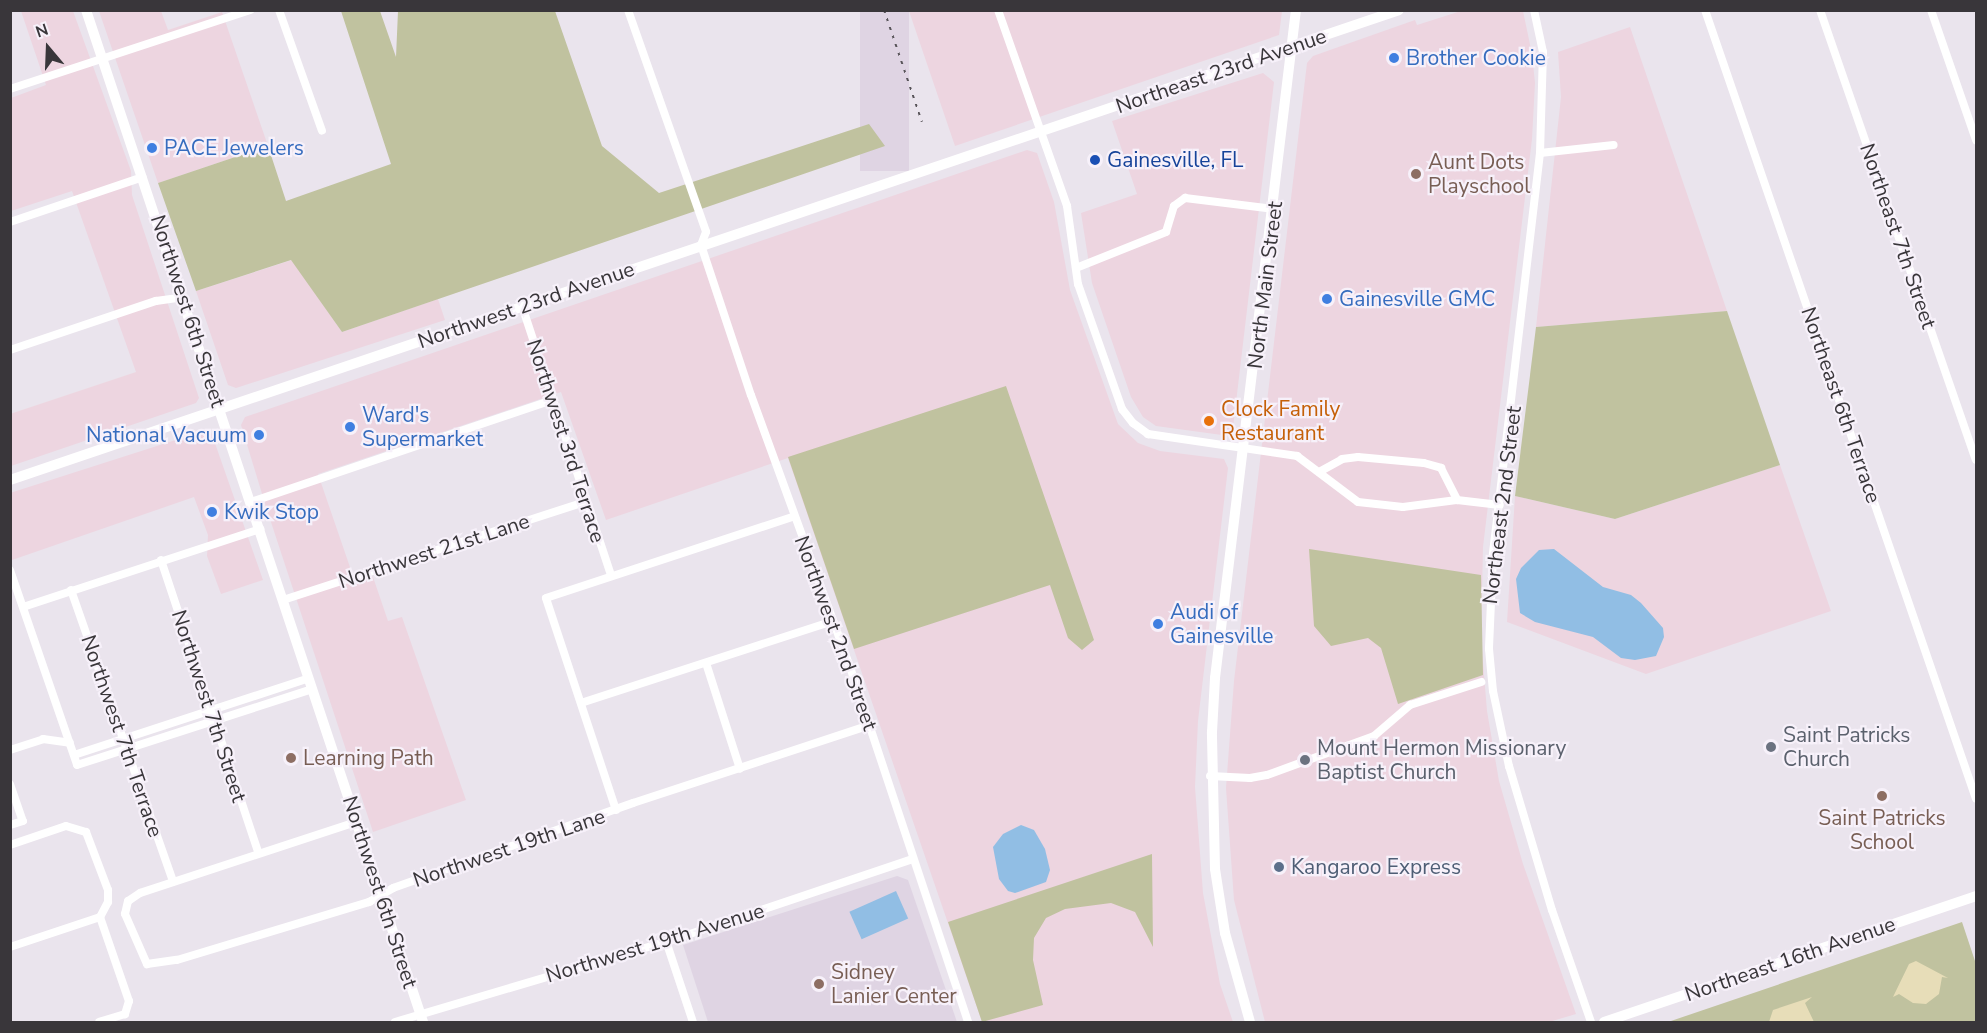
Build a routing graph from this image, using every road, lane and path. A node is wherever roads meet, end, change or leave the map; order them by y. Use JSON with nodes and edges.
{"nodes":[{"id":1,"x":86,"y":10,"type":"edge"},
{"id":2,"x":250,"y":10,"type":"edge"},
{"id":3,"x":279,"y":10,"type":"edge"},
{"id":4,"x":628,"y":10,"type":"edge"},
{"id":5,"x":998,"y":10,"type":"edge"},
{"id":6,"x":1296,"y":10,"type":"edge"},
{"id":7,"x":1399,"y":10,"type":"edge"},
{"id":8,"x":1534,"y":10,"type":"edge"},
{"id":9,"x":1705,"y":10,"type":"edge"},
{"id":10,"x":1820,"y":10,"type":"edge"},
{"id":11,"x":1931,"y":10,"type":"edge"},
{"id":12,"x":1292,"y":47,"type":"junction"},
{"id":13,"x":102,"y":59,"type":"junction"},
{"id":14,"x":10,"y":89,"type":"edge"},
{"id":15,"x":1042,"y":130,"type":"junction"},
{"id":16,"x":322,"y":131,"type":"dead end"},
{"id":17,"x":1977,"y":140,"type":"edge"},
{"id":18,"x":1614,"y":145,"type":"dead end"},
{"id":19,"x":1540,"y":153,"type":"junction"},
{"id":20,"x":143,"y":177,"type":"junction"},
{"id":21,"x":1275,"y":209,"type":"junction"},
{"id":22,"x":10,"y":222,"type":"edge"},
{"id":23,"x":701,"y":245,"type":"junction"},
{"id":24,"x":1076,"y":268,"type":"junction"},
{"id":25,"x":184,"y":297,"type":"junction"},
{"id":26,"x":522,"y":306,"type":"junction"},
{"id":27,"x":10,"y":350,"type":"edge"},
{"id":28,"x":553,"y":400,"type":"junction"},
{"id":29,"x":221,"y":410,"type":"junction"},
{"id":30,"x":1245,"y":447,"type":"junction"},
{"id":31,"x":1977,"y":460,"type":"edge"},
{"id":32,"x":1319,"y":472,"type":"junction"},
{"id":33,"x":10,"y":480,"type":"edge"},
{"id":34,"x":1457,"y":500,"type":"junction"},
{"id":35,"x":251,"y":502,"type":"junction"},
{"id":36,"x":585,"y":502,"type":"junction"},
{"id":37,"x":1500,"y":505,"type":"junction"},
{"id":38,"x":793,"y":517,"type":"junction"},
{"id":39,"x":260,"y":529,"type":"junction"},
{"id":40,"x":161,"y":560,"type":"junction"},
{"id":41,"x":10,"y":570,"type":"edge"},
{"id":42,"x":611,"y":575,"type":"junction"},
{"id":43,"x":71,"y":590,"type":"junction"},
{"id":44,"x":283,"y":600,"type":"junction"},
{"id":45,"x":23,"y":607,"type":"junction"},
{"id":46,"x":833,"y":621,"type":"junction"},
{"id":47,"x":706,"y":663,"type":"junction"},
{"id":48,"x":1481,"y":682,"type":"dead end"},
{"id":49,"x":310,"y":683,"type":"junction"},
{"id":50,"x":584,"y":702,"type":"junction"},
{"id":51,"x":210,"y":710,"type":"junction"},
{"id":52,"x":213,"y":720,"type":"junction"},
{"id":53,"x":870,"y":725,"type":"junction"},
{"id":54,"x":122,"y":739,"type":"junction"},
{"id":55,"x":69,"y":743,"type":"junction"},
{"id":56,"x":10,"y":750,"type":"edge"},
{"id":57,"x":126,"y":750,"type":"junction"},
{"id":58,"x":74,"y":755,"type":"junction"},
{"id":59,"x":740,"y":769,"type":"junction"},
{"id":60,"x":1210,"y":776,"type":"junction"},
{"id":61,"x":10,"y":784,"type":"edge"},
{"id":62,"x":1977,"y":799,"type":"edge"},
{"id":63,"x":616,"y":810,"type":"junction"},
{"id":64,"x":356,"y":822,"type":"junction"},
{"id":65,"x":10,"y":825,"type":"edge"},
{"id":66,"x":10,"y":845,"type":"edge"},
{"id":67,"x":258,"y":851,"type":"junction"},
{"id":68,"x":914,"y":859,"type":"junction"},
{"id":69,"x":173,"y":882,"type":"junction"},
{"id":70,"x":380,"y":895,"type":"junction"},
{"id":71,"x":1977,"y":896,"type":"edge"},
{"id":72,"x":100,"y":917,"type":"junction"},
{"id":73,"x":666,"y":942,"type":"junction"},
{"id":74,"x":10,"y":947,"type":"edge"},
{"id":75,"x":423,"y":1020,"type":"edge"},
{"id":76,"x":99,"y":1023,"type":"edge"},
{"id":77,"x":395,"y":1023,"type":"edge"},
{"id":78,"x":693,"y":1023,"type":"edge"},
{"id":79,"x":968,"y":1023,"type":"edge"},
{"id":80,"x":1250,"y":1023,"type":"edge"},
{"id":81,"x":1591,"y":1023,"type":"edge"},
{"id":82,"x":1604,"y":1023,"type":"edge"}],
"edges":[{"from":1,"to":13,"type":"main road","name":"Northwest 6th Street"},
{"from":2,"to":13,"type":"street"},
{"from":3,"to":16,"type":"street"},
{"from":4,"to":23,"type":"street","name":"Northwest 2nd Street"},
{"from":5,"to":15,"type":"street"},
{"from":6,"to":12,"type":"main road","name":"North Main Street"},
{"from":7,"to":12,"type":"main road","name":"Northeast 23rd Avenue"},
{"from":8,"to":19,"type":"street","name":"Northeast 2nd Street"},
{"from":9,"to":62,"type":"street","name":"Northeast 6th Terrace"},
{"from":10,"to":31,"type":"street","name":"Northeast 7th Street"},
{"from":11,"to":17,"type":"street"},
{"from":12,"to":15,"type":"main road","name":"Northeast 23rd Avenue"},
{"from":12,"to":21,"type":"main road","name":"North Main Street"},
{"from":13,"to":14,"type":"street"},
{"from":13,"to":20,"type":"main road","name":"Northwest 6th Street"},
{"from":15,"to":23,"type":"main road","name":"Northwest 23rd Avenue"},
{"from":15,"to":24,"type":"street"},
{"from":18,"to":19,"type":"street"},
{"from":19,"to":37,"type":"street","name":"Northeast 2nd Street"},
{"from":20,"to":22,"type":"street"},
{"from":20,"to":25,"type":"main road","name":"Northwest 6th Street"},
{"from":21,"to":24,"type":"street"},
{"from":21,"to":30,"type":"main road","name":"North Main Street"},
{"from":23,"to":26,"type":"main road","name":"Northwest 23rd Avenue"},
{"from":23,"to":38,"type":"street","name":"Northwest 2nd Street"},
{"from":24,"to":30,"type":"street"},
{"from":25,"to":27,"type":"street"},
{"from":25,"to":29,"type":"main road","name":"Northwest 6th Street"},
{"from":26,"to":28,"type":"street","name":"Northwest 3rd Terrace"},
{"from":26,"to":29,"type":"main road","name":"Northwest 23rd Avenue"},
{"from":28,"to":35,"type":"street"},
{"from":28,"to":36,"type":"street","name":"Northwest 3rd Terrace"},
{"from":29,"to":33,"type":"main road","name":"Northwest 23rd Avenue"},
{"from":29,"to":35,"type":"main road","name":"Northwest 6th Street"},
{"from":30,"to":32,"type":"street"},
{"from":30,"to":60,"type":"main road","name":"North Main Street"},
{"from":32,"to":34,"type":"street"},
{"from":32,"to":34,"type":"street"},
{"from":34,"to":37,"type":"street"},
{"from":35,"to":39,"type":"main road","name":"Northwest 6th Street"},
{"from":36,"to":42,"type":"street","name":"Northwest 3rd Terrace"},
{"from":36,"to":44,"type":"street","name":"Northwest 21st Lane"},
{"from":37,"to":81,"type":"street","name":"Northeast 2nd Street"},
{"from":38,"to":42,"type":"street"},
{"from":38,"to":46,"type":"street","name":"Northwest 2nd Street"},
{"from":39,"to":40,"type":"street"},
{"from":39,"to":44,"type":"main road","name":"Northwest 6th Street"},
{"from":40,"to":43,"type":"street"},
{"from":40,"to":51,"type":"street","name":"Northwest 7th Street"},
{"from":41,"to":45,"type":"street"},
{"from":42,"to":50,"type":"street"},
{"from":43,"to":45,"type":"street"},
{"from":43,"to":54,"type":"street","name":"Northwest 7th Terrace"},
{"from":44,"to":49,"type":"main road","name":"Northwest 6th Street"},
{"from":45,"to":55,"type":"street"},
{"from":46,"to":47,"type":"street"},
{"from":46,"to":53,"type":"street","name":"Northwest 2nd Street"},
{"from":47,"to":50,"type":"street"},
{"from":47,"to":59,"type":"street"},
{"from":48,"to":60,"type":"street"},
{"from":49,"to":51,"type":"street"},
{"from":49,"to":52,"type":"street"},
{"from":49,"to":64,"type":"main road","name":"Northwest 6th Street"},
{"from":50,"to":63,"type":"street"},
{"from":51,"to":52,"type":"street","name":"Northwest 7th Street"},
{"from":51,"to":54,"type":"street"},
{"from":52,"to":57,"type":"street"},
{"from":52,"to":67,"type":"street","name":"Northwest 7th Street"},
{"from":53,"to":59,"type":"street","name":"Northwest 19th Lane"},
{"from":53,"to":68,"type":"street","name":"Northwest 2nd Street"},
{"from":54,"to":57,"type":"street","name":"Northwest 7th Terrace"},
{"from":54,"to":58,"type":"street"},
{"from":55,"to":56,"type":"street"},
{"from":55,"to":58,"type":"street"},
{"from":57,"to":58,"type":"street"},
{"from":57,"to":69,"type":"street","name":"Northwest 7th Terrace"},
{"from":59,"to":63,"type":"street","name":"Northwest 19th Lane"},
{"from":60,"to":80,"type":"main road","name":"North Main Street"},
{"from":61,"to":65,"type":"street"},
{"from":63,"to":70,"type":"street","name":"Northwest 19th Lane"},
{"from":64,"to":67,"type":"street"},
{"from":64,"to":70,"type":"main road","name":"Northwest 6th Street"},
{"from":66,"to":72,"type":"street"},
{"from":67,"to":69,"type":"street"},
{"from":68,"to":73,"type":"street","name":"Northwest 19th Avenue"},
{"from":68,"to":79,"type":"street","name":"Northwest 2nd Street"},
{"from":69,"to":70,"type":"street","name":"Northwest 19th Lane"},
{"from":70,"to":75,"type":"main road","name":"Northwest 6th Street"},
{"from":71,"to":82,"type":"main road","name":"Northeast 16th Avenue"},
{"from":72,"to":74,"type":"street"},
{"from":72,"to":76,"type":"street"},
{"from":73,"to":75,"type":"street","name":"Northwest 19th Avenue"},
{"from":73,"to":78,"type":"street"},
{"from":75,"to":77,"type":"street","name":"Northwest 19th Avenue"}]}
